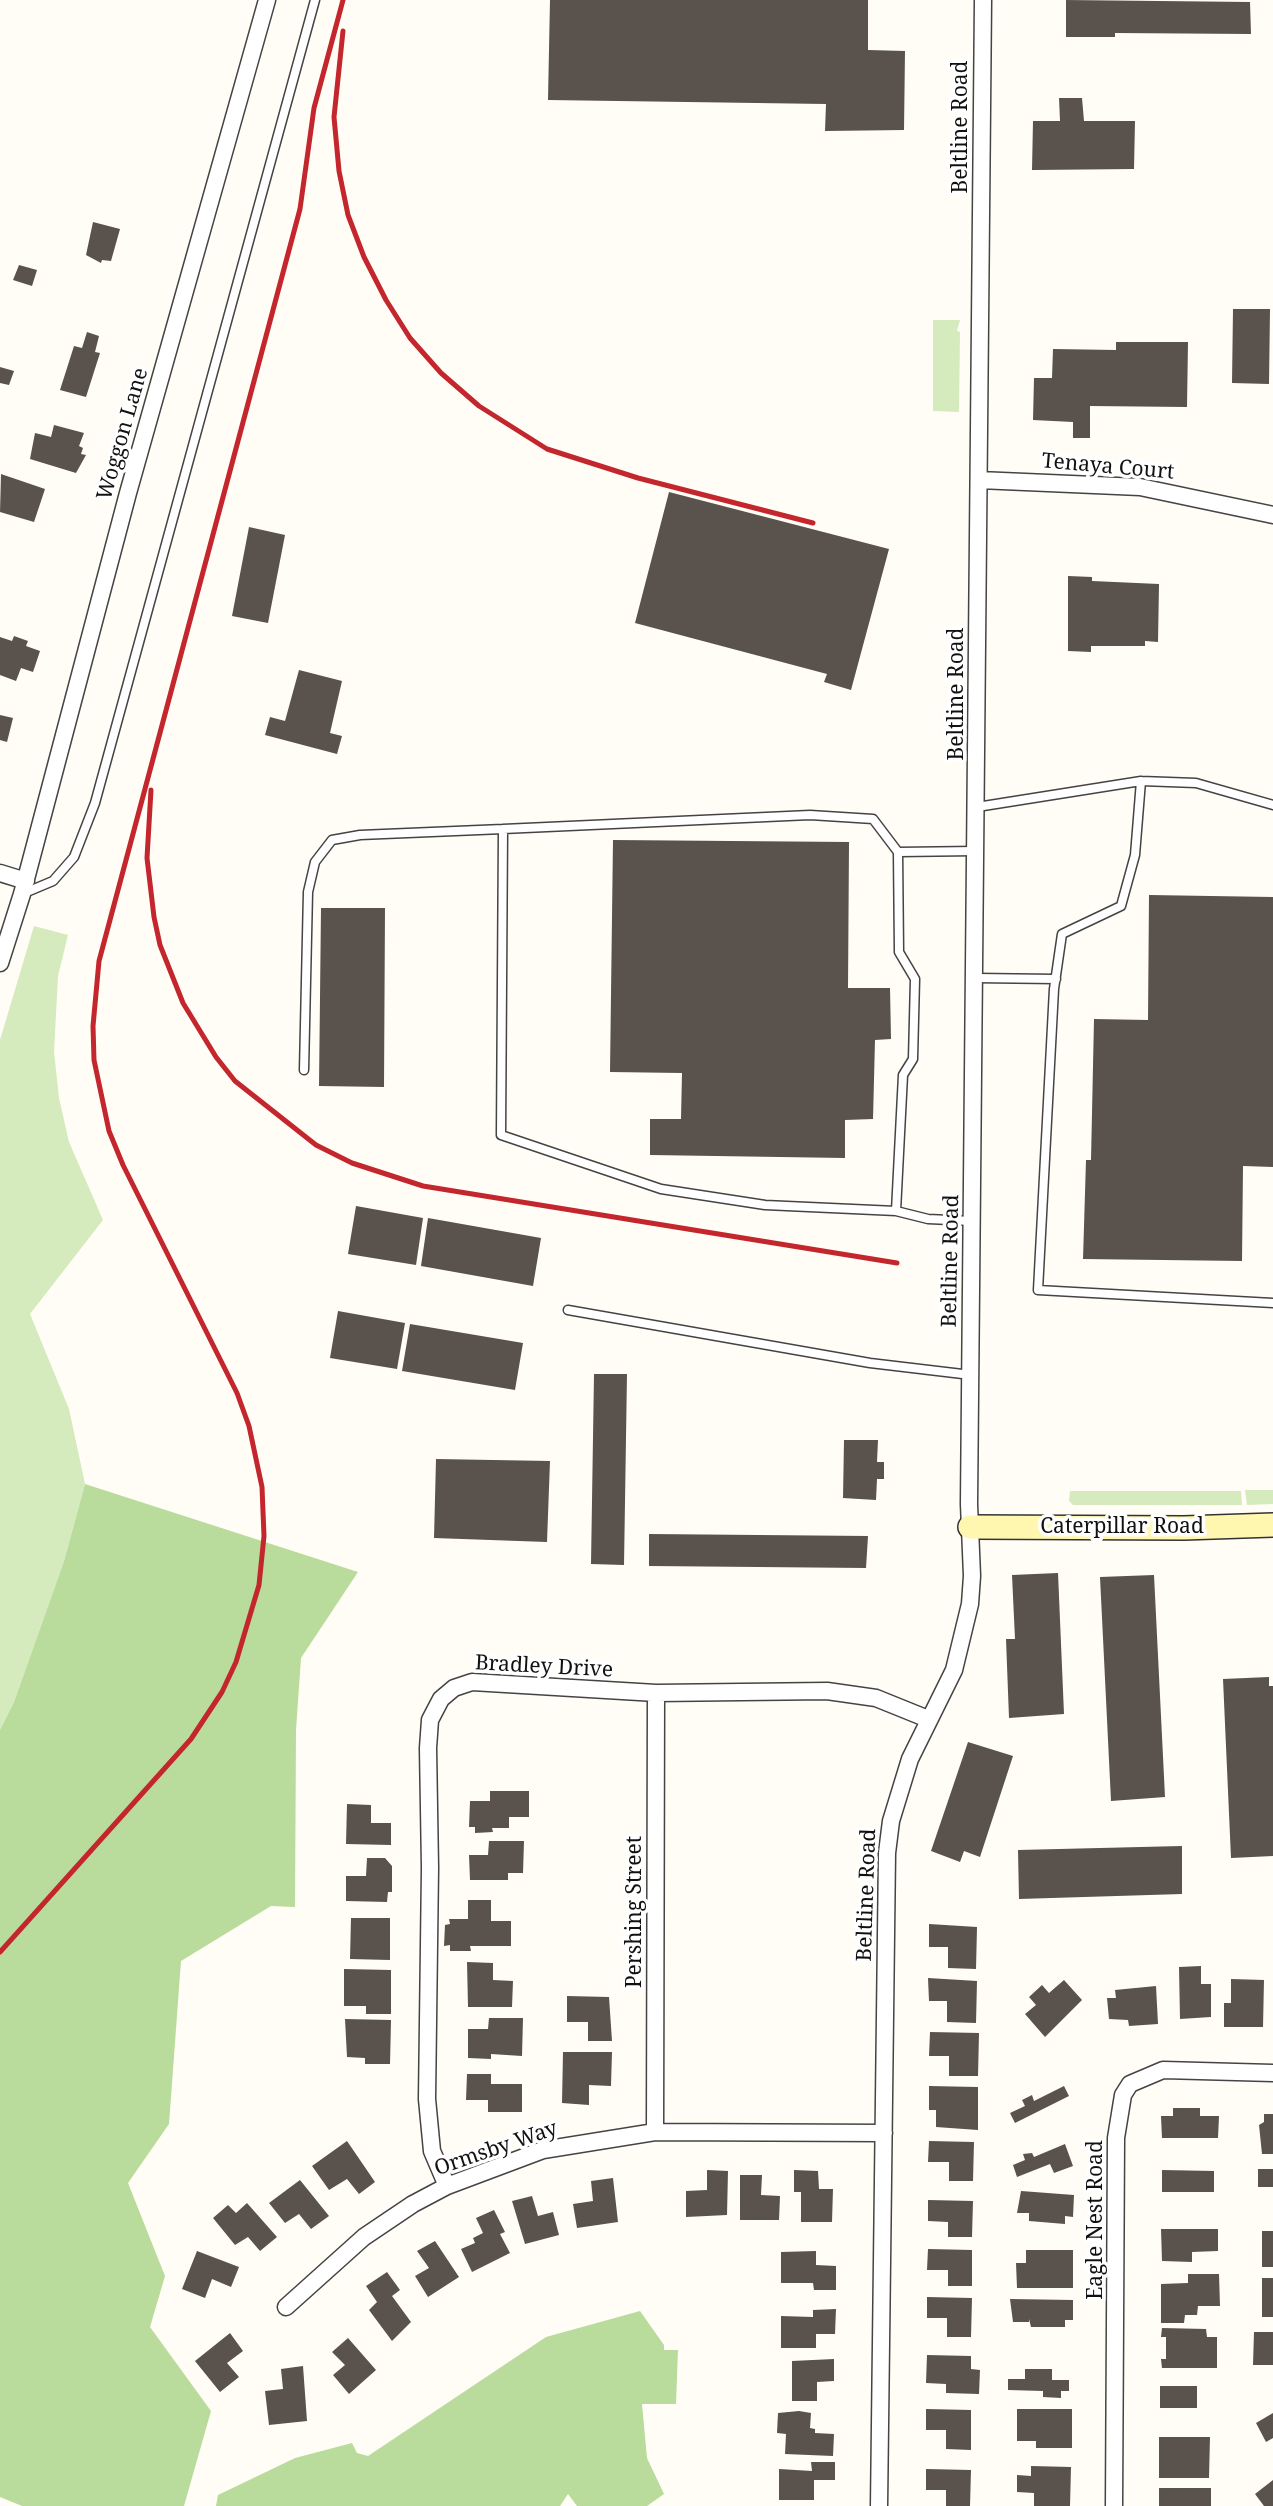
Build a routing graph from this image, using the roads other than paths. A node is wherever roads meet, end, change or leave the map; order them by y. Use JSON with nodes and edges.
{"nodes":[{"id":1,"x":267,"y":0,"type":"edge"},
{"id":2,"x":315,"y":0,"type":"edge"},
{"id":3,"x":983,"y":0,"type":"edge"},
{"id":4,"x":979,"y":480,"type":"junction"},
{"id":5,"x":1273,"y":515,"type":"edge"},
{"id":6,"x":1141,"y":781,"type":"junction"},
{"id":7,"x":1273,"y":805,"type":"edge"},
{"id":8,"x":977,"y":807,"type":"junction"},
{"id":9,"x":503,"y":829,"type":"junction"},
{"id":10,"x":976,"y":851,"type":"junction"},
{"id":11,"x":898,"y":852,"type":"junction"},
{"id":12,"x":0,"y":873,"type":"edge"},
{"id":13,"x":24,"y":888,"type":"junction"},
{"id":14,"x":0,"y":963,"type":"edge"},
{"id":15,"x":975,"y":978,"type":"junction"},
{"id":16,"x":1056,"y":979,"type":"junction"},
{"id":17,"x":304,"y":1070,"type":"dead end"},
{"id":18,"x":896,"y":1211,"type":"junction"},
{"id":19,"x":973,"y":1222,"type":"junction"},
{"id":20,"x":1273,"y":1303,"type":"edge"},
{"id":21,"x":568,"y":1310,"type":"dead end"},
{"id":22,"x":971,"y":1375,"type":"junction"},
{"id":23,"x":1273,"y":1525,"type":"edge"},
{"id":24,"x":970,"y":1527,"type":"junction"},
{"id":25,"x":656,"y":1693,"type":"junction"},
{"id":26,"x":929,"y":1719,"type":"junction"},
{"id":27,"x":1273,"y":2073,"type":"edge"},
{"id":28,"x":655,"y":2132,"type":"junction"},
{"id":29,"x":884,"y":2133,"type":"junction"},
{"id":30,"x":447,"y":2186,"type":"junction"},
{"id":31,"x":286,"y":2307,"type":"dead end"},
{"id":32,"x":879,"y":2506,"type":"edge"},
{"id":33,"x":1114,"y":2506,"type":"edge"}],
"edges":[{"from":1,"to":13,"type":"street","name":"Woggon Lane"},
{"from":2,"to":13,"type":"lane"},
{"from":3,"to":4,"type":"street","name":"Beltline Road"},
{"from":4,"to":5,"type":"street","name":"Tenaya Court"},
{"from":4,"to":8,"type":"street","name":"Beltline Road"},
{"from":6,"to":7,"type":"lane"},
{"from":6,"to":8,"type":"lane"},
{"from":6,"to":16,"type":"lane"},
{"from":8,"to":10,"type":"street","name":"Beltline Road"},
{"from":9,"to":11,"type":"lane"},
{"from":9,"to":17,"type":"lane"},
{"from":9,"to":18,"type":"lane"},
{"from":10,"to":11,"type":"lane"},
{"from":10,"to":15,"type":"street","name":"Beltline Road"},
{"from":11,"to":18,"type":"lane"},
{"from":12,"to":13,"type":"street"},
{"from":13,"to":14,"type":"street","name":"Woggon Lane"},
{"from":15,"to":16,"type":"lane"},
{"from":15,"to":19,"type":"street","name":"Beltline Road"},
{"from":16,"to":20,"type":"lane"},
{"from":18,"to":19,"type":"lane"},
{"from":19,"to":22,"type":"street","name":"Beltline Road"},
{"from":21,"to":22,"type":"lane"},
{"from":22,"to":24,"type":"street","name":"Beltline Road"},
{"from":23,"to":24,"type":"street","name":"Caterpillar Road"},
{"from":24,"to":26,"type":"street","name":"Beltline Road"},
{"from":25,"to":26,"type":"street","name":"Bradley Drive"},
{"from":25,"to":28,"type":"street","name":"Pershing Street"},
{"from":25,"to":30,"type":"street","name":"Bradley Drive"},
{"from":26,"to":29,"type":"street","name":"Beltline Road"},
{"from":27,"to":33,"type":"street","name":"Eagle Nest Road"},
{"from":28,"to":29,"type":"street","name":"Ormsby Way"},
{"from":28,"to":30,"type":"street","name":"Ormsby Way"},
{"from":29,"to":32,"type":"street","name":"Beltline Road"},
{"from":30,"to":31,"type":"street","name":"Ormsby Way"}]}
